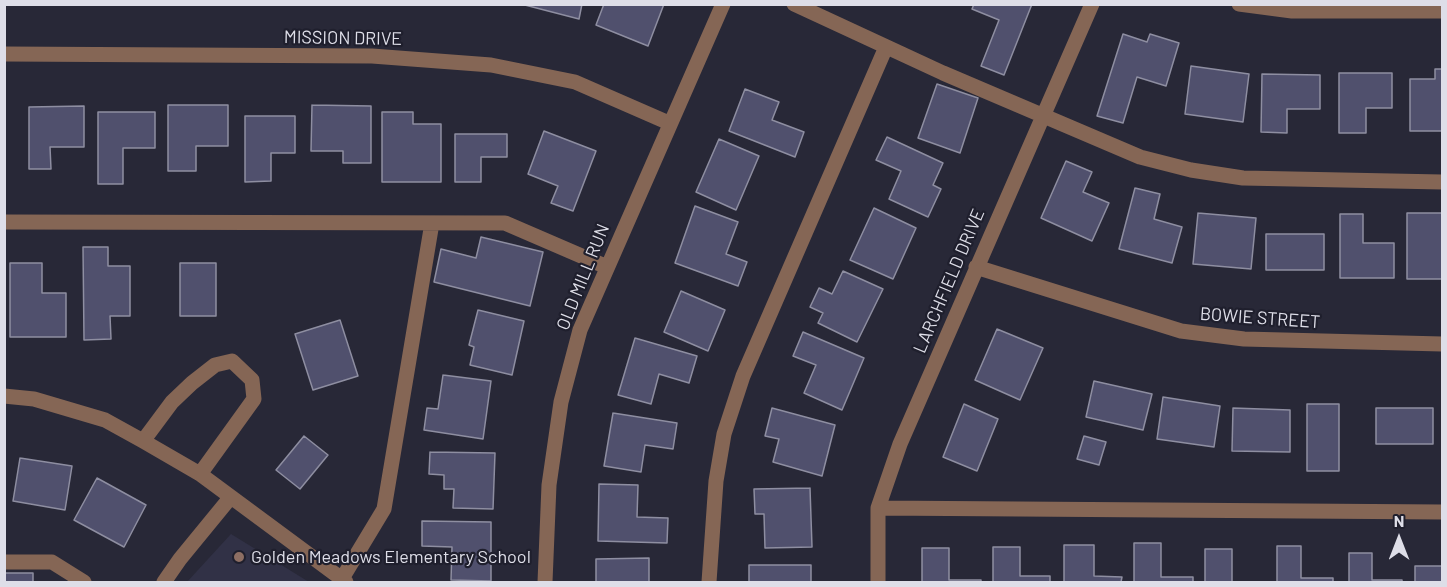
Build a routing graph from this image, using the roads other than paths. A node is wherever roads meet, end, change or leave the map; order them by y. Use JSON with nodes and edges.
{"nodes":[{"id":1,"x":723,"y":4,"type":"edge"},
{"id":2,"x":794,"y":4,"type":"edge"},
{"id":3,"x":1092,"y":4,"type":"edge"},
{"id":4,"x":1239,"y":4,"type":"edge"},
{"id":5,"x":1443,"y":11,"type":"edge"},
{"id":6,"x":886,"y":47,"type":"junction"},
{"id":7,"x":4,"y":54,"type":"edge"},
{"id":8,"x":1042,"y":116,"type":"junction"},
{"id":9,"x":669,"y":123,"type":"junction"},
{"id":10,"x":1443,"y":182,"type":"edge"},
{"id":11,"x":4,"y":222,"type":"edge"},
{"id":12,"x":432,"y":223,"type":"junction"},
{"id":13,"x":607,"y":267,"type":"junction"},
{"id":14,"x":976,"y":267,"type":"junction"},
{"id":15,"x":1443,"y":344,"type":"edge"},
{"id":16,"x":4,"y":396,"type":"edge"},
{"id":17,"x":143,"y":441,"type":"junction"},
{"id":18,"x":200,"y":474,"type":"junction"},
{"id":19,"x":230,"y":498,"type":"junction"},
{"id":20,"x":878,"y":508,"type":"junction"},
{"id":21,"x":1443,"y":512,"type":"edge"},
{"id":22,"x":4,"y":562,"type":"edge"},
{"id":23,"x":342,"y":581,"type":"edge"},
{"id":24,"x":84,"y":582,"type":"edge"},
{"id":25,"x":164,"y":582,"type":"edge"},
{"id":26,"x":545,"y":582,"type":"edge"},
{"id":27,"x":709,"y":582,"type":"edge"},
{"id":28,"x":878,"y":582,"type":"edge"}],
"edges":[{"from":1,"to":9,"type":"street","name":"OLD MILL RUN"},
{"from":2,"to":6,"type":"street"},
{"from":3,"to":8,"type":"street","name":"LARCHFIELD DRIVE"},
{"from":4,"to":5,"type":"street"},
{"from":6,"to":8,"type":"street"},
{"from":6,"to":27,"type":"street"},
{"from":7,"to":9,"type":"street","name":"MISSION DRIVE"},
{"from":8,"to":10,"type":"street"},
{"from":8,"to":14,"type":"street","name":"LARCHFIELD DRIVE"},
{"from":9,"to":13,"type":"street","name":"OLD MILL RUN"},
{"from":11,"to":12,"type":"street"},
{"from":12,"to":13,"type":"street"},
{"from":12,"to":23,"type":"street"},
{"from":13,"to":26,"type":"street","name":"OLD MILL RUN"},
{"from":14,"to":15,"type":"street","name":"BOWIE STREET"},
{"from":14,"to":20,"type":"street","name":"LARCHFIELD DRIVE"},
{"from":16,"to":17,"type":"street"},
{"from":17,"to":18,"type":"street"},
{"from":17,"to":18,"type":"street"},
{"from":18,"to":19,"type":"street"},
{"from":19,"to":23,"type":"street"},
{"from":19,"to":25,"type":"street"},
{"from":20,"to":21,"type":"street"},
{"from":20,"to":28,"type":"street","name":"LARCHFIELD DRIVE"},
{"from":22,"to":24,"type":"street"}]}
